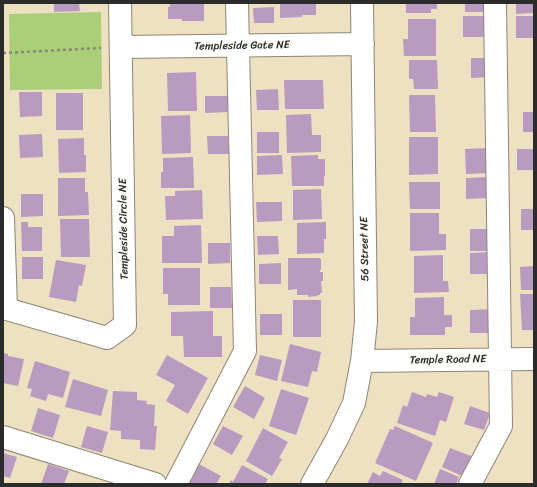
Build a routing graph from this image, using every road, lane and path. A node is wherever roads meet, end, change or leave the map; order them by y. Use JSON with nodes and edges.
{"nodes":[{"id":1,"x":120,"y":3,"type":"edge"},
{"id":2,"x":238,"y":3,"type":"edge"},
{"id":3,"x":362,"y":3,"type":"edge"},
{"id":4,"x":495,"y":3,"type":"edge"},
{"id":5,"x":363,"y":44,"type":"junction"},
{"id":6,"x":238,"y":46,"type":"junction"},
{"id":7,"x":122,"y":47,"type":"junction"},
{"id":8,"x":3,"y":54,"type":"edge"},
{"id":9,"x":3,"y":218,"type":"edge"},
{"id":10,"x":4,"y":308,"type":"edge"},
{"id":11,"x":500,"y":359,"type":"junction"},
{"id":12,"x":534,"y":359,"type":"edge"},
{"id":13,"x":362,"y":361,"type":"junction"},
{"id":14,"x":3,"y":437,"type":"edge"},
{"id":15,"x":155,"y":484,"type":"edge"},
{"id":16,"x":176,"y":484,"type":"edge"},
{"id":17,"x":312,"y":484,"type":"edge"},
{"id":18,"x":470,"y":484,"type":"edge"}],
"edges":[{"from":1,"to":7,"type":"street","name":"Templeside Circle NE"},
{"from":2,"to":6,"type":"street"},
{"from":3,"to":5,"type":"street","name":"56 Street NE"},
{"from":4,"to":11,"type":"street"},
{"from":5,"to":6,"type":"street","name":"Templeside Gate NE"},
{"from":5,"to":13,"type":"street","name":"56 Street NE"},
{"from":6,"to":7,"type":"street","name":"Templeside Gate NE"},
{"from":6,"to":16,"type":"street"},
{"from":7,"to":8,"type":"path"},
{"from":7,"to":10,"type":"street","name":"Templeside Circle NE"},
{"from":9,"to":10,"type":"street"},
{"from":11,"to":12,"type":"street","name":"Temple Road NE"},
{"from":11,"to":13,"type":"street","name":"Temple Road NE"},
{"from":11,"to":18,"type":"street"},
{"from":13,"to":17,"type":"street","name":"56 Street NE"},
{"from":14,"to":15,"type":"street"}]}
